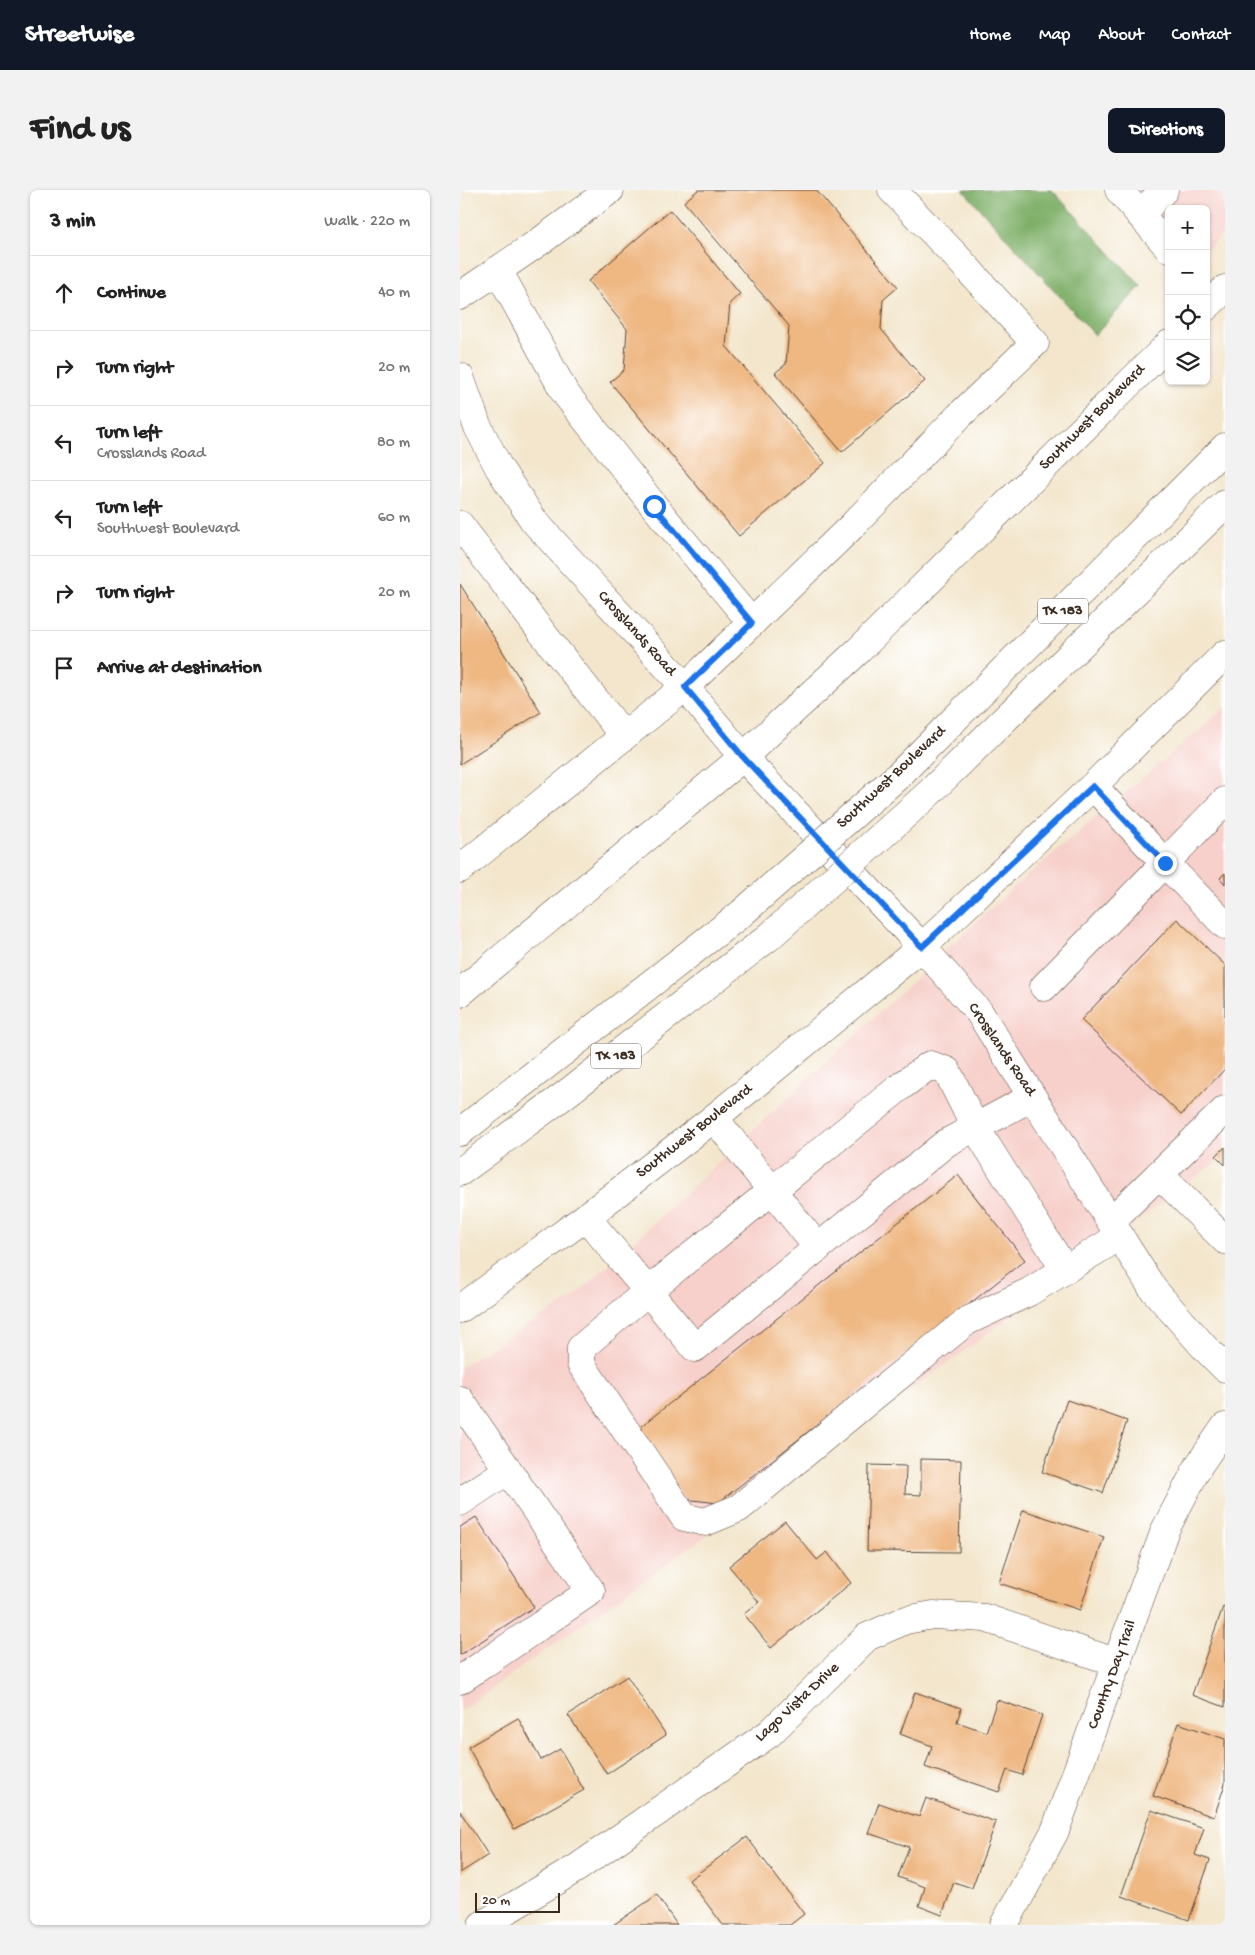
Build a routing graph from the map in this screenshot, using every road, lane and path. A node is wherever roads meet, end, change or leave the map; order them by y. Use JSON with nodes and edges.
{"nodes":[{"id":1,"x":610,"y":190,"type":"edge"},
{"id":2,"x":892,"y":190,"type":"edge"},
{"id":3,"x":1119,"y":190,"type":"edge"},
{"id":4,"x":1164,"y":190,"type":"edge"},
{"id":5,"x":1140,"y":215,"type":"junction"},
{"id":6,"x":1165,"y":243,"type":"edge"},
{"id":7,"x":498,"y":270,"type":"junction"},
{"id":8,"x":460,"y":296,"type":"edge"},
{"id":9,"x":1165,"y":348,"type":"edge"},
{"id":10,"x":460,"y":377,"type":"edge"},
{"id":11,"x":1225,"y":447,"type":"edge"},
{"id":12,"x":1225,"y":504,"type":"edge"},
{"id":13,"x":460,"y":524,"type":"edge"},
{"id":14,"x":752,"y":623,"type":"junction"},
{"id":15,"x":1225,"y":654,"type":"edge"},
{"id":16,"x":685,"y":687,"type":"junction"},
{"id":17,"x":624,"y":736,"type":"junction"},
{"id":18,"x":743,"y":757,"type":"junction"},
{"id":19,"x":1093,"y":786,"type":"junction"},
{"id":20,"x":1225,"y":801,"type":"edge"},
{"id":21,"x":1165,"y":863,"type":"junction"},
{"id":22,"x":460,"y":869,"type":"edge"},
{"id":23,"x":1225,"y":925,"type":"edge"},
{"id":24,"x":922,"y":947,"type":"junction"},
{"id":25,"x":1044,"y":988,"type":"dead end"},
{"id":26,"x":460,"y":993,"type":"edge"},
{"id":27,"x":1032,"y":1097,"type":"junction"},
{"id":28,"x":1225,"y":1110,"type":"edge"},
{"id":29,"x":714,"y":1118,"type":"junction"},
{"id":30,"x":975,"y":1127,"type":"junction"},
{"id":31,"x":460,"y":1132,"type":"edge"},
{"id":32,"x":460,"y":1172,"type":"edge"},
{"id":33,"x":1159,"y":1174,"type":"junction"},
{"id":34,"x":772,"y":1191,"type":"junction"},
{"id":35,"x":586,"y":1217,"type":"junction"},
{"id":36,"x":1115,"y":1228,"type":"junction"},
{"id":37,"x":1225,"y":1240,"type":"edge"},
{"id":38,"x":818,"y":1248,"type":"junction"},
{"id":39,"x":1065,"y":1270,"type":"junction"},
{"id":40,"x":648,"y":1291,"type":"junction"},
{"id":41,"x":460,"y":1310,"type":"edge"},
{"id":42,"x":1225,"y":1368,"type":"edge"},
{"id":43,"x":463,"y":1411,"type":"edge"},
{"id":44,"x":1225,"y":1427,"type":"edge"},
{"id":45,"x":508,"y":1470,"type":"junction"},
{"id":46,"x":460,"y":1502,"type":"edge"},
{"id":47,"x":1118,"y":1663,"type":"junction"},
{"id":48,"x":460,"y":1680,"type":"edge"},
{"id":49,"x":482,"y":1925,"type":"edge"},
{"id":50,"x":1004,"y":1925,"type":"edge"}],
"edges":[{"from":1,"to":7,"type":"main road"},
{"from":2,"to":14,"type":"main road"},
{"from":3,"to":5,"type":"main road"},
{"from":4,"to":5,"type":"main road"},
{"from":5,"to":6,"type":"main road"},
{"from":7,"to":8,"type":"main road"},
{"from":7,"to":14,"type":"main road"},
{"from":9,"to":18,"type":"main road","name":"Southwest Boulevard"},
{"from":10,"to":16,"type":"main road","name":"Crosslands Road"},
{"from":11,"to":31,"type":"main road","name":"Southwest Boulevard","number":"TX 183","bridge":true},
{"from":12,"to":32,"type":"main road","number":"TX 183","bridge":true},
{"from":13,"to":17,"type":"main road"},
{"from":14,"to":16,"type":"main road"},
{"from":15,"to":19,"type":"main road","name":"Southwest Boulevard"},
{"from":16,"to":17,"type":"main road"},
{"from":16,"to":18,"type":"main road","name":"Crosslands Road"},
{"from":17,"to":22,"type":"main road"},
{"from":18,"to":24,"type":"main road","name":"Crosslands Road"},
{"from":18,"to":26,"type":"main road","name":"Southwest Boulevard"},
{"from":19,"to":21,"type":"main road"},
{"from":19,"to":24,"type":"main road","name":"Southwest Boulevard"},
{"from":20,"to":21,"type":"main road"},
{"from":21,"to":23,"type":"main road"},
{"from":21,"to":25,"type":"main road"},
{"from":24,"to":27,"type":"main road","name":"Crosslands Road"},
{"from":24,"to":29,"type":"main road","name":"Southwest Boulevard"},
{"from":27,"to":30,"type":"main road"},
{"from":27,"to":36,"type":"main road","name":"Crosslands Road"},
{"from":28,"to":33,"type":"main road"},
{"from":29,"to":34,"type":"main road"},
{"from":29,"to":35,"type":"main road","name":"Southwest Boulevard"},
{"from":30,"to":34,"type":"main road"},
{"from":30,"to":38,"type":"main road"},
{"from":30,"to":39,"type":"main road"},
{"from":33,"to":36,"type":"main road"},
{"from":33,"to":37,"type":"main road"},
{"from":34,"to":38,"type":"main road"},
{"from":34,"to":40,"type":"main road"},
{"from":35,"to":40,"type":"main road"},
{"from":35,"to":41,"type":"main road","name":"Southwest Boulevard"},
{"from":36,"to":39,"type":"main road"},
{"from":36,"to":42,"type":"main road","name":"Crosslands Road"},
{"from":38,"to":40,"type":"main road"},
{"from":39,"to":40,"type":"main road"},
{"from":43,"to":45,"type":"main road"},
{"from":44,"to":47,"type":"main road","name":"Country Day Trail"},
{"from":45,"to":46,"type":"main road"},
{"from":45,"to":48,"type":"main road"},
{"from":47,"to":49,"type":"main road","name":"Lago Vista Drive"},
{"from":47,"to":50,"type":"main road","name":"Country Day Trail"}]}
